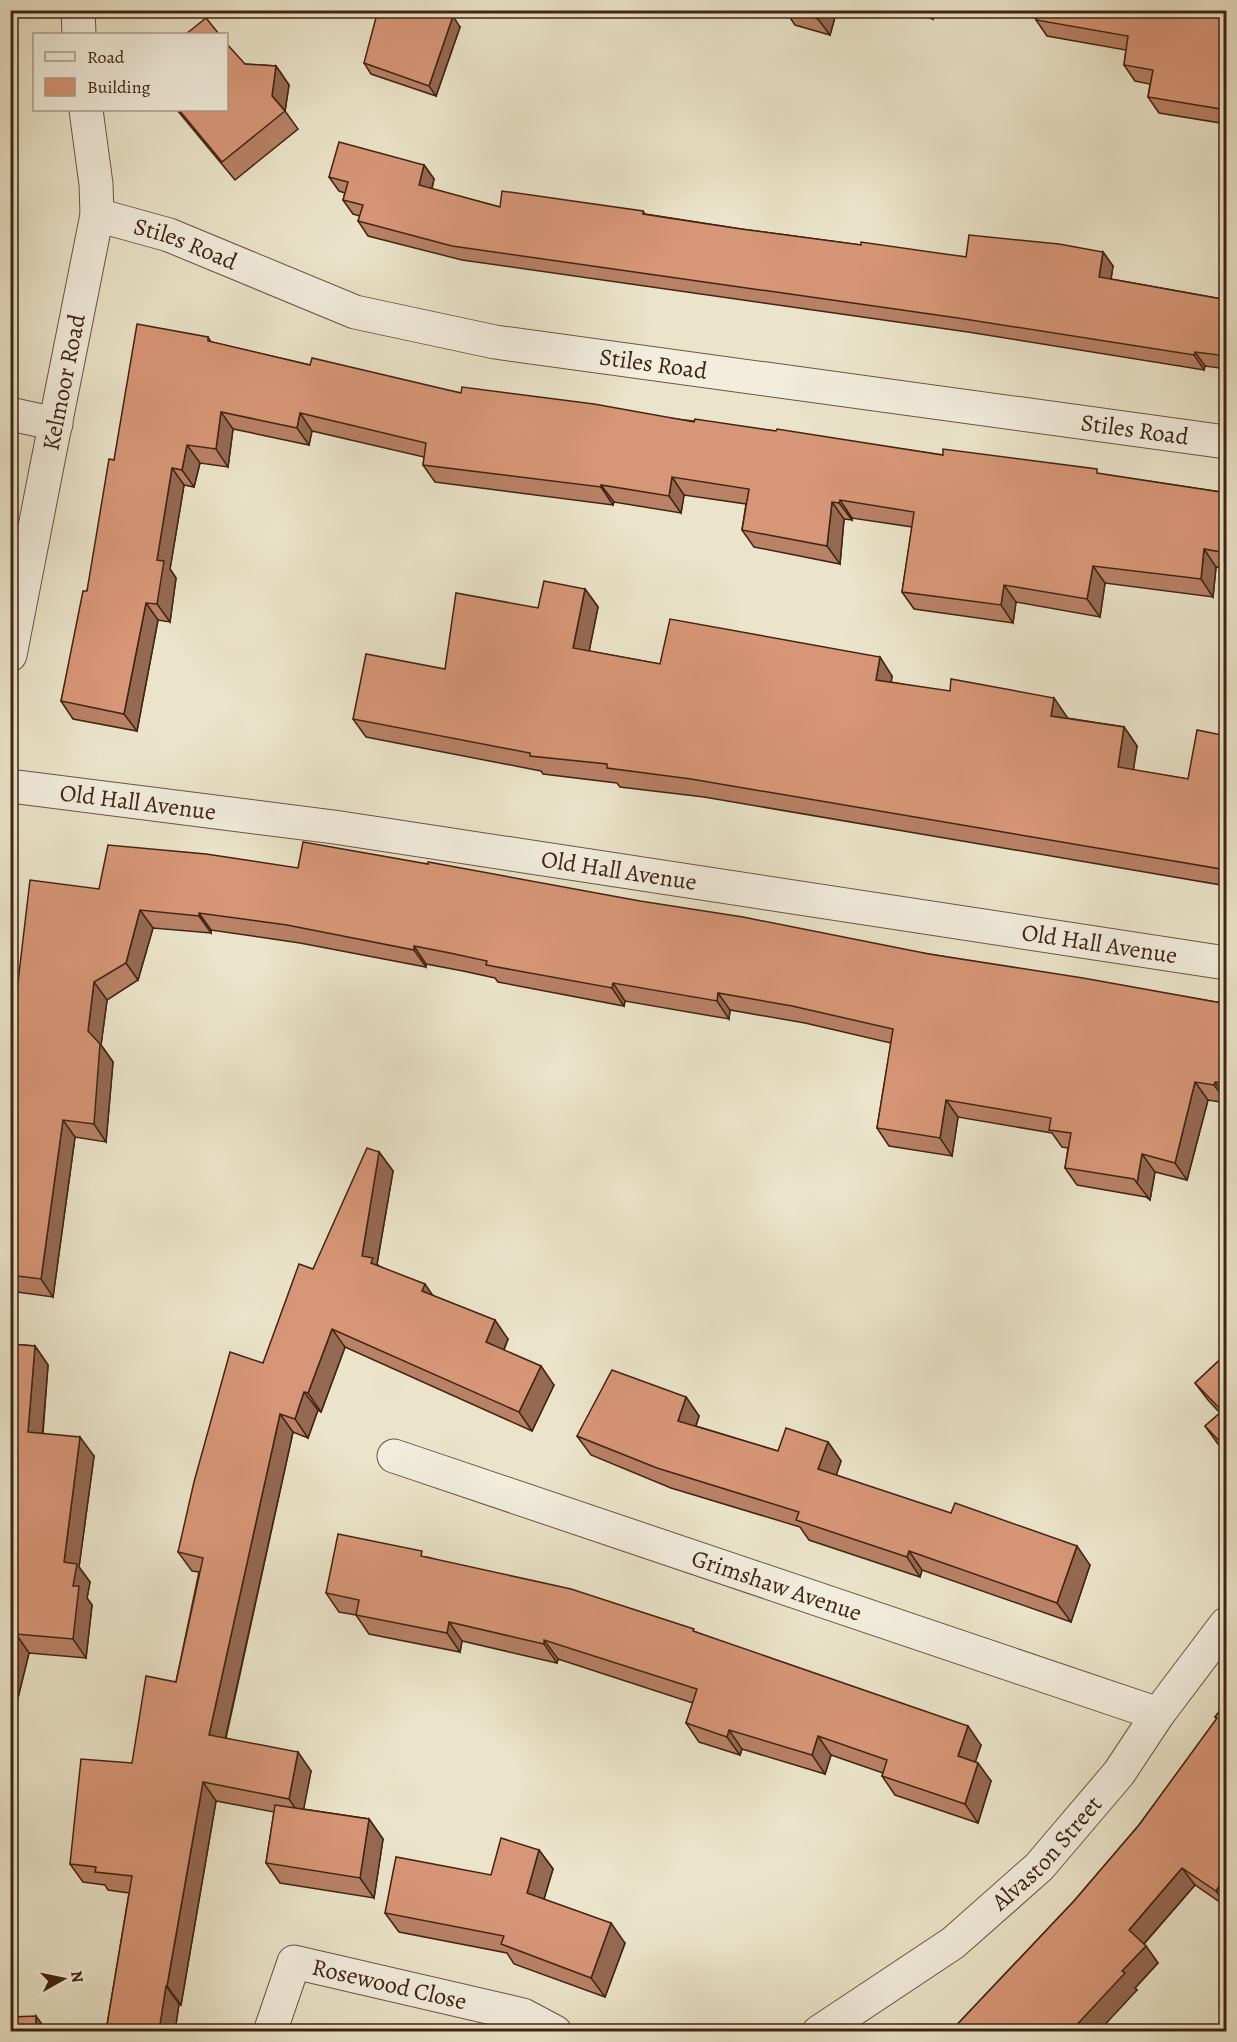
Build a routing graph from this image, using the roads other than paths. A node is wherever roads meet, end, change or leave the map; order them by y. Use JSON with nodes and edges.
{"nodes":[{"id":1,"x":78,"y":10,"type":"edge"},
{"id":2,"x":79,"y":33,"type":"edge"},
{"id":3,"x":86,"y":111,"type":"edge"},
{"id":4,"x":97,"y":215,"type":"junction"},
{"id":5,"x":10,"y":414,"type":"edge"},
{"id":6,"x":56,"y":424,"type":"junction"},
{"id":7,"x":1227,"y":442,"type":"edge"},
{"id":8,"x":10,"y":655,"type":"edge"},
{"id":9,"x":10,"y":786,"type":"edge"},
{"id":10,"x":1227,"y":963,"type":"edge"},
{"id":11,"x":394,"y":1456,"type":"dead end"},
{"id":12,"x":1227,"y":1624,"type":"edge"},
{"id":13,"x":1158,"y":1714,"type":"junction"},
{"id":14,"x":270,"y":2031,"type":"edge"},
{"id":15,"x":555,"y":2031,"type":"edge"},
{"id":16,"x":819,"y":2031,"type":"edge"}],
"edges":[{"from":1,"to":2,"type":"street"},
{"from":3,"to":4,"type":"street","name":"Kelmoor Road"},
{"from":4,"to":6,"type":"street","name":"Kelmoor Road"},
{"from":4,"to":7,"type":"street","name":"Stiles Road"},
{"from":5,"to":6,"type":"street"},
{"from":6,"to":8,"type":"street","name":"Kelmoor Road"},
{"from":9,"to":10,"type":"street","name":"Old Hall Avenue"},
{"from":11,"to":13,"type":"street","name":"Grimshaw Avenue"},
{"from":12,"to":13,"type":"street","name":"Alvaston Street"},
{"from":13,"to":16,"type":"street","name":"Alvaston Street"},
{"from":14,"to":15,"type":"street","name":"Rosewood Close"}]}
